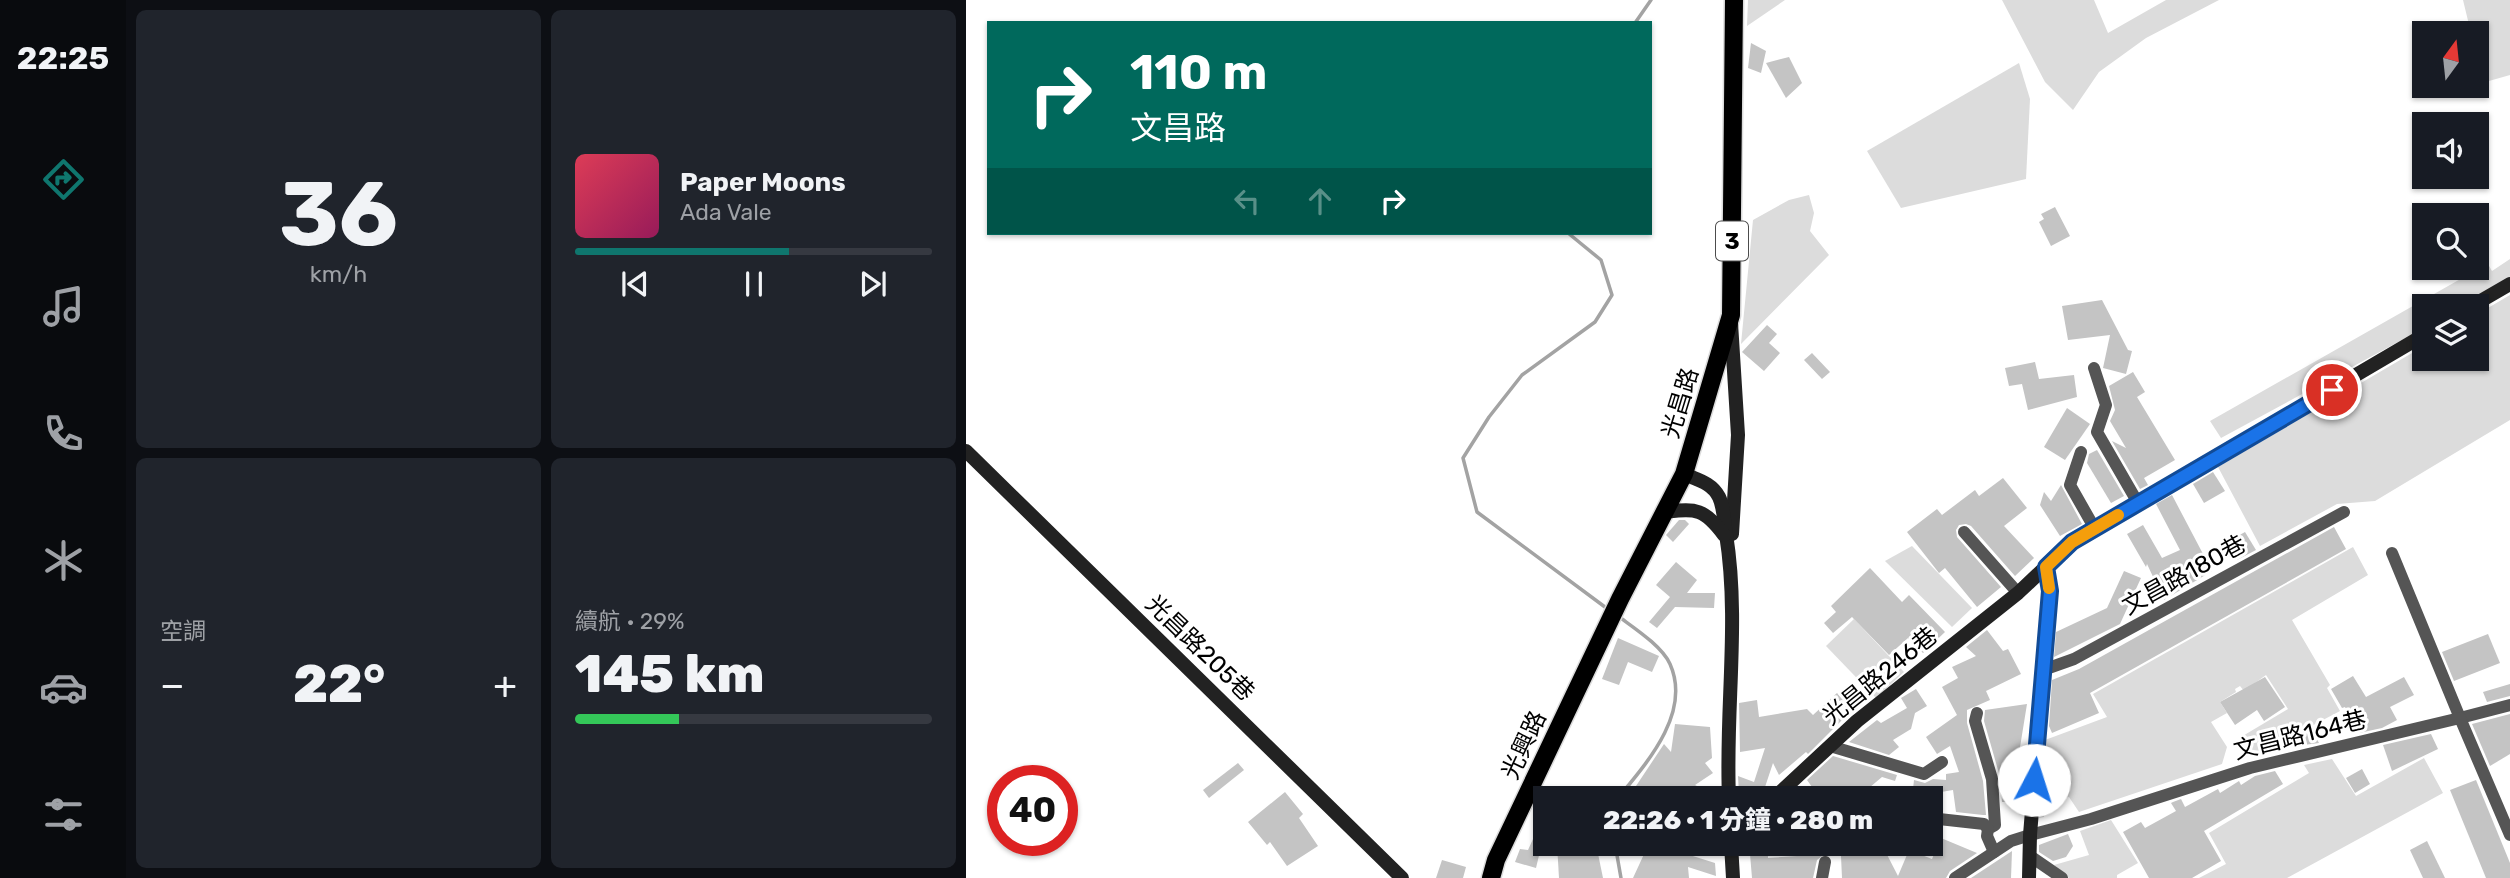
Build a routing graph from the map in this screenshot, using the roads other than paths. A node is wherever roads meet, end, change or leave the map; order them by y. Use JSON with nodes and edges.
{"nodes":[{"id":1,"x":1734,"y":0,"type":"edge"},
{"id":2,"x":2510,"y":284,"type":"edge"},
{"id":3,"x":2489,"y":296,"type":"edge"},
{"id":4,"x":1731,"y":315,"type":"junction"},
{"id":5,"x":2412,"y":342,"type":"edge"},
{"id":6,"x":2094,"y":368,"type":"dead end"},
{"id":7,"x":966,"y":451,"type":"edge"},
{"id":8,"x":2081,"y":452,"type":"dead end"},
{"id":9,"x":1684,"y":474,"type":"junction"},
{"id":10,"x":2138,"y":503,"type":"junction"},
{"id":11,"x":1663,"y":512,"type":"junction"},
{"id":12,"x":2344,"y":512,"type":"dead end"},
{"id":13,"x":2095,"y":529,"type":"junction"},
{"id":14,"x":1964,"y":532,"type":"dead end"},
{"id":15,"x":2392,"y":553,"type":"dead end"},
{"id":16,"x":1730,"y":559,"type":"junction"},
{"id":17,"x":2046,"y":567,"type":"junction"},
{"id":18,"x":2018,"y":593,"type":"junction"},
{"id":19,"x":2043,"y":670,"type":"junction"},
{"id":20,"x":2510,"y":705,"type":"edge"},
{"id":21,"x":1976,"y":713,"type":"dead end"},
{"id":22,"x":2460,"y":718,"type":"junction"},
{"id":23,"x":1830,"y":746,"type":"junction"},
{"id":24,"x":1942,"y":762,"type":"dead end"},
{"id":25,"x":1728,"y":786,"type":"edge"},
{"id":26,"x":1787,"y":786,"type":"edge"},
{"id":27,"x":1943,"y":819,"type":"edge"},
{"id":28,"x":1988,"y":829,"type":"junction"},
{"id":29,"x":2030,"y":835,"type":"junction"},
{"id":30,"x":2510,"y":835,"type":"edge"},
{"id":31,"x":1994,"y":852,"type":"junction"},
{"id":32,"x":1732,"y":856,"type":"edge"},
{"id":33,"x":2030,"y":856,"type":"junction"},
{"id":34,"x":1825,"y":862,"type":"dead end"},
{"id":35,"x":1402,"y":878,"type":"edge"},
{"id":36,"x":1491,"y":878,"type":"edge"},
{"id":37,"x":1733,"y":878,"type":"edge"},
{"id":38,"x":1822,"y":878,"type":"edge"},
{"id":39,"x":1955,"y":878,"type":"edge"},
{"id":40,"x":2029,"y":878,"type":"edge"},
{"id":41,"x":2062,"y":878,"type":"edge"}],
"edges":[{"from":1,"to":4,"type":"main road","name":"光昌路","number":"3"},
{"from":2,"to":3,"type":"main road"},
{"from":4,"to":9,"type":"main road","name":"光昌路","number":"3"},
{"from":4,"to":16,"type":"main road"},
{"from":5,"to":10,"type":"main road","name":"光昌路246巷"},
{"from":6,"to":10,"type":"street"},
{"from":7,"to":35,"type":"main road","name":"光昌路205巷"},
{"from":8,"to":13,"type":"street"},
{"from":9,"to":11,"type":"main road","number":"3"},
{"from":9,"to":16,"type":"main road","name":"光昌路"},
{"from":10,"to":13,"type":"main road","name":"光昌路246巷"},
{"from":11,"to":16,"type":"main road"},
{"from":11,"to":36,"type":"main road","name":"光興路","number":"3"},
{"from":12,"to":19,"type":"street","name":"文昌路180巷"},
{"from":13,"to":17,"type":"main road","name":"光昌路246巷"},
{"from":14,"to":18,"type":"street"},
{"from":15,"to":22,"type":"street"},
{"from":16,"to":25,"type":"main road","name":"光昌路"},
{"from":17,"to":18,"type":"main road","name":"光昌路246巷"},
{"from":17,"to":19,"type":"main road"},
{"from":18,"to":23,"type":"main road","name":"光昌路246巷"},
{"from":19,"to":29,"type":"main road"},
{"from":20,"to":22,"type":"street","name":"文昌路164巷"},
{"from":21,"to":28,"type":"street"},
{"from":22,"to":29,"type":"street","name":"文昌路164巷"},
{"from":22,"to":30,"type":"street"},
{"from":23,"to":24,"type":"street"},
{"from":23,"to":26,"type":"main road","name":"光昌路246巷"},
{"from":27,"to":28,"type":"street"},
{"from":28,"to":31,"type":"street"},
{"from":29,"to":31,"type":"street","name":"文昌路164巷"},
{"from":29,"to":33,"type":"main road"},
{"from":31,"to":39,"type":"street","name":"文昌路164巷"},
{"from":32,"to":37,"type":"main road"},
{"from":33,"to":40,"type":"main road"},
{"from":33,"to":41,"type":"street"},
{"from":34,"to":38,"type":"street"}]}
